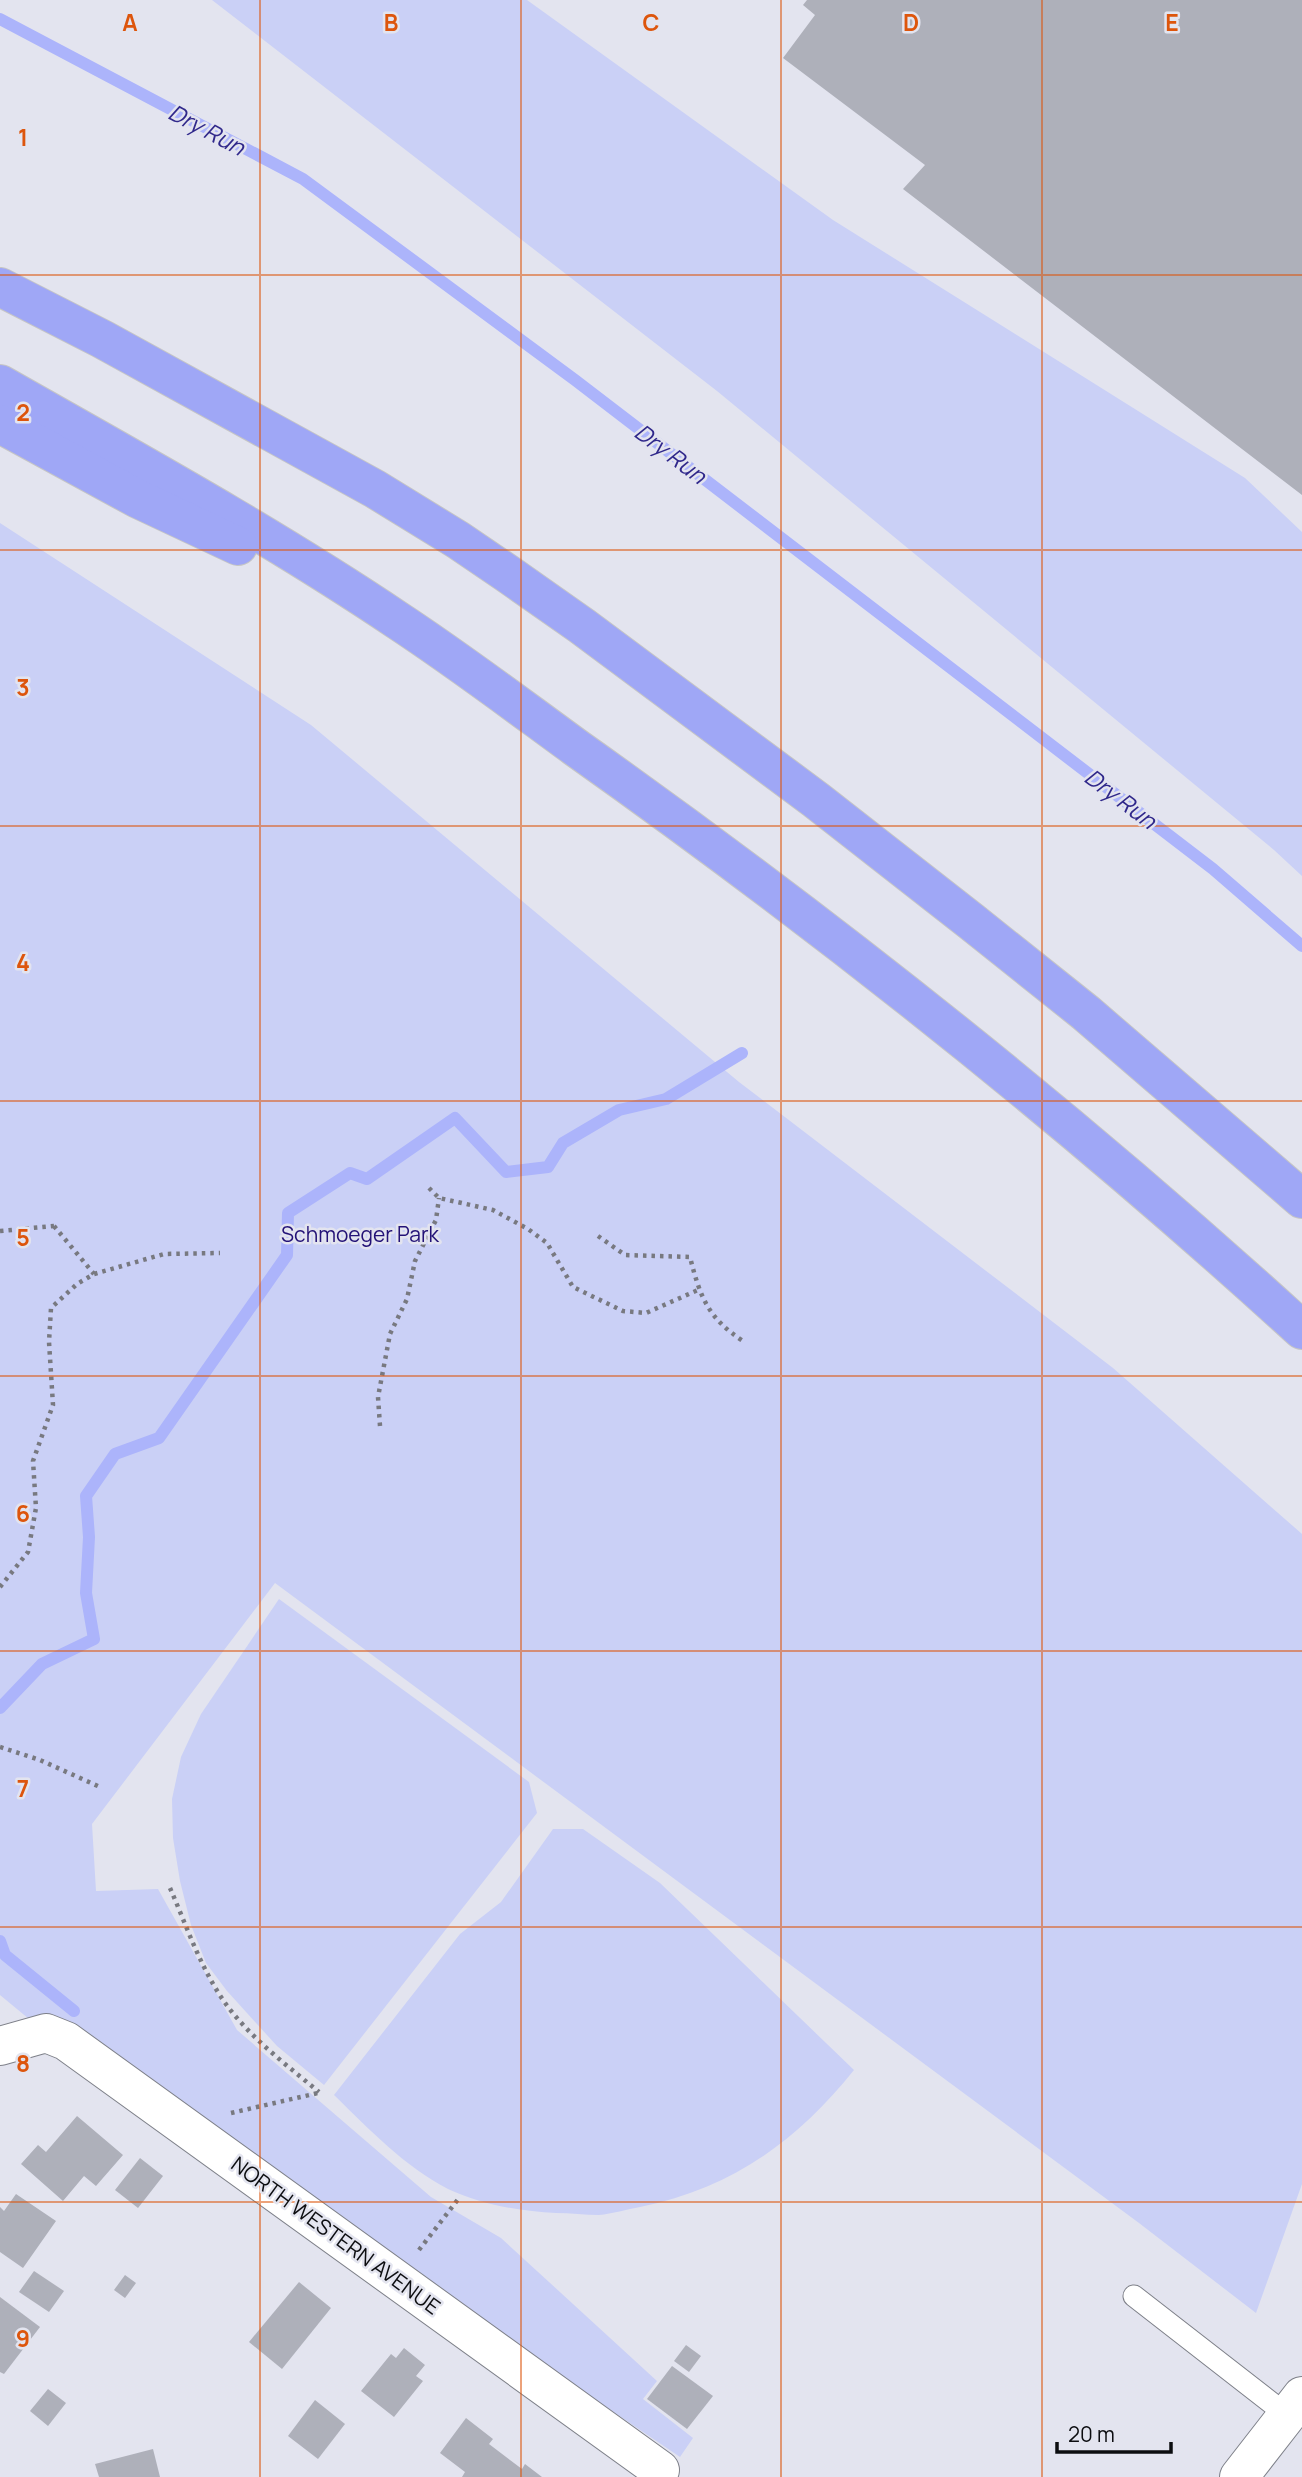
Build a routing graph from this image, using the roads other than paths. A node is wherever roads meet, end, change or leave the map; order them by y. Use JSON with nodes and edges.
{"nodes":[{"id":1,"x":0,"y":287,"type":"edge"},
{"id":2,"x":0,"y":384,"type":"edge"},
{"id":3,"x":0,"y":424,"type":"edge"},
{"id":4,"x":398,"y":620,"type":"junction"},
{"id":5,"x":1302,"y":1199,"type":"edge"},
{"id":6,"x":1302,"y":1329,"type":"edge"},
{"id":7,"x":1,"y":2046,"type":"edge"},
{"id":8,"x":1134,"y":2296,"type":"dead end"},
{"id":9,"x":1295,"y":2406,"type":"edge"},
{"id":10,"x":660,"y":2470,"type":"dead end"},
{"id":11,"x":1239,"y":2477,"type":"edge"}],
"edges":[{"from":1,"to":5,"type":"highway"},
{"from":2,"to":4,"type":"highway"},
{"from":3,"to":4,"type":"highway"},
{"from":4,"to":6,"type":"highway"},
{"from":7,"to":10,"type":"street","name":"NORTH WESTERN AVENUE"},
{"from":8,"to":9,"type":"lane"},
{"from":9,"to":11,"type":"street"}]}
